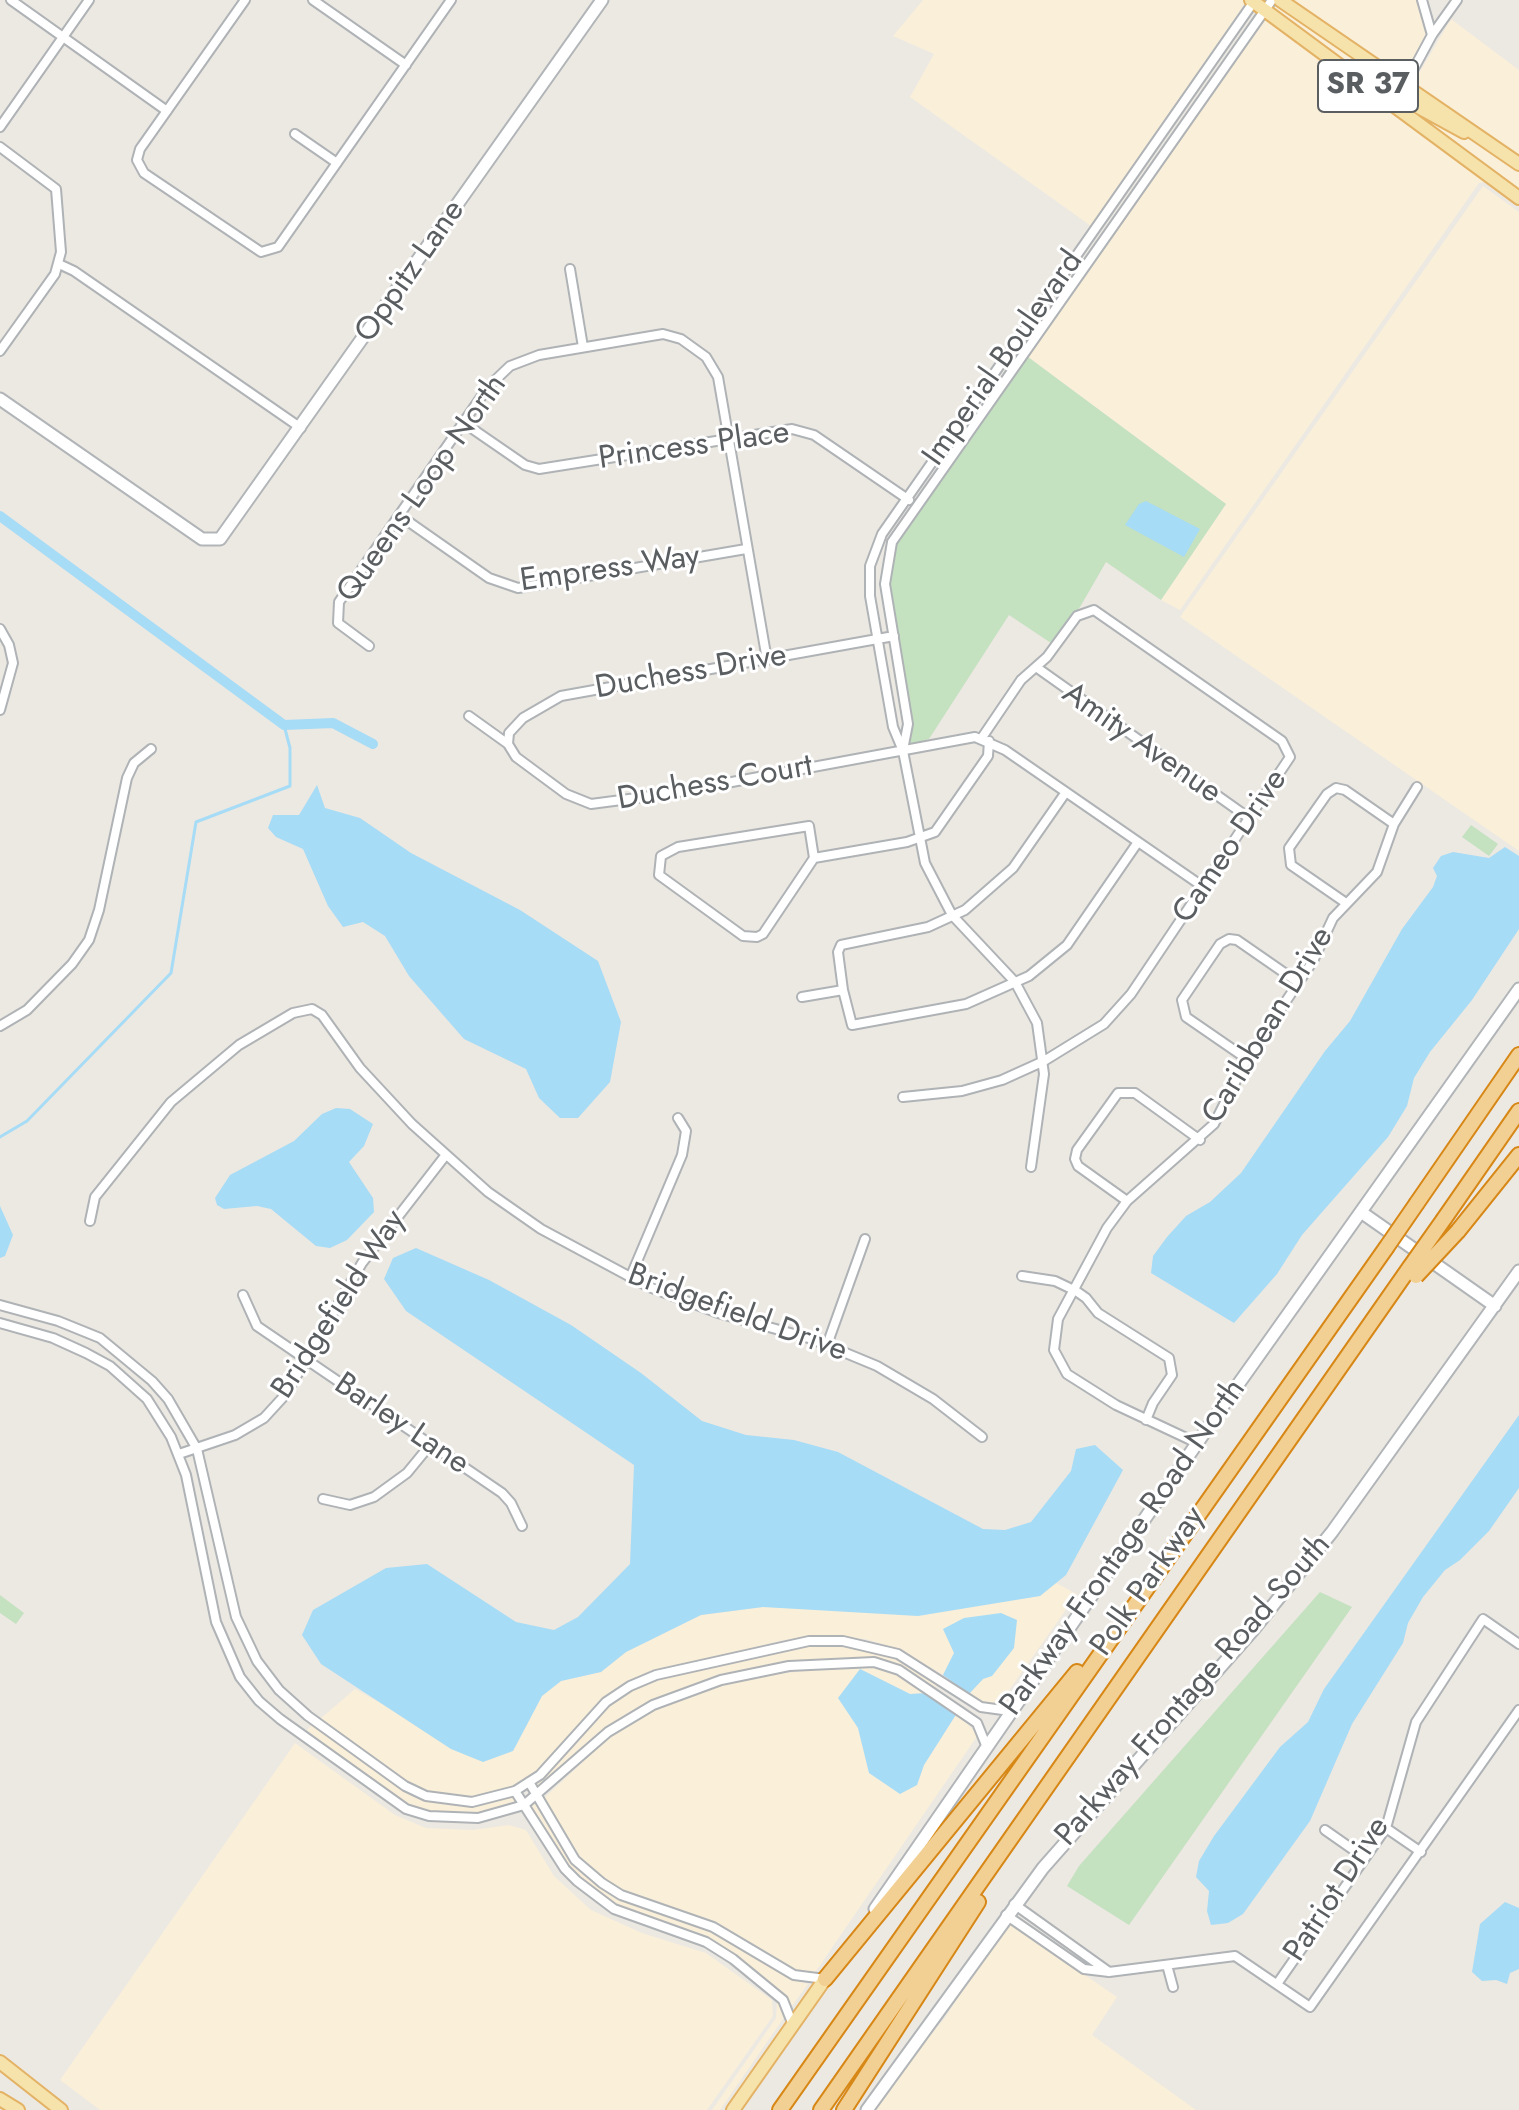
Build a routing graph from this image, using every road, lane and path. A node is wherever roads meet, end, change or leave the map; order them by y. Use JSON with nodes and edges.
{"nodes":[{"id":1,"x":11,"y":0,"type":"edge"},
{"id":2,"x":89,"y":0,"type":"edge"},
{"id":3,"x":245,"y":0,"type":"edge"},
{"id":4,"x":313,"y":0,"type":"edge"},
{"id":5,"x":451,"y":0,"type":"edge"},
{"id":6,"x":602,"y":0,"type":"edge"},
{"id":7,"x":1280,"y":0,"type":"edge"},
{"id":8,"x":1422,"y":0,"type":"edge"},
{"id":9,"x":1457,"y":0,"type":"edge"},
{"id":10,"x":1253,"y":1,"type":"edge"},
{"id":11,"x":1269,"y":5,"type":"edge"},
{"id":12,"x":1432,"y":35,"type":"junction"},
{"id":13,"x":63,"y":37,"type":"junction"},
{"id":14,"x":406,"y":65,"type":"junction"},
{"id":15,"x":1405,"y":85,"type":"junction"},
{"id":16,"x":1389,"y":103,"type":"junction"},
{"id":17,"x":167,"y":111,"type":"junction"},
{"id":18,"x":0,"y":127,"type":"edge"},
{"id":19,"x":295,"y":134,"type":"dead end"},
{"id":20,"x":1479,"y":136,"type":"junction"},
{"id":21,"x":0,"y":147,"type":"edge"},
{"id":22,"x":337,"y":163,"type":"junction"},
{"id":23,"x":1519,"y":164,"type":"edge"},
{"id":24,"x":1519,"y":198,"type":"edge"},
{"id":25,"x":59,"y":264,"type":"junction"},
{"id":26,"x":570,"y":269,"type":"dead end"},
{"id":27,"x":583,"y":347,"type":"junction"},
{"id":28,"x":0,"y":351,"type":"edge"},
{"id":29,"x":0,"y":399,"type":"edge"},
{"id":30,"x":464,"y":423,"type":"junction"},
{"id":31,"x":301,"y":428,"type":"junction"},
{"id":32,"x":727,"y":438,"type":"junction"},
{"id":33,"x":906,"y":498,"type":"junction"},
{"id":34,"x":916,"y":505,"type":"junction"},
{"id":35,"x":399,"y":515,"type":"junction"},
{"id":36,"x":746,"y":549,"type":"junction"},
{"id":37,"x":0,"y":629,"type":"edge"},
{"id":38,"x":894,"y":636,"type":"junction"},
{"id":39,"x":877,"y":640,"type":"junction"},
{"id":40,"x":369,"y":646,"type":"dead end"},
{"id":41,"x":767,"y":660,"type":"junction"},
{"id":42,"x":1036,"y":667,"type":"junction"},
{"id":43,"x":0,"y":710,"type":"edge"},
{"id":44,"x":469,"y":716,"type":"dead end"},
{"id":45,"x":985,"y":740,"type":"junction"},
{"id":46,"x":508,"y":744,"type":"junction"},
{"id":47,"x":151,"y":749,"type":"dead end"},
{"id":48,"x":903,"y":751,"type":"junction"},
{"id":49,"x":1417,"y":787,"type":"dead end"},
{"id":50,"x":1066,"y":792,"type":"junction"},
{"id":51,"x":1249,"y":818,"type":"junction"},
{"id":52,"x":1394,"y":824,"type":"junction"},
{"id":53,"x":920,"y":838,"type":"junction"},
{"id":54,"x":1138,"y":842,"type":"junction"},
{"id":55,"x":814,"y":858,"type":"junction"},
{"id":56,"x":1202,"y":886,"type":"junction"},
{"id":57,"x":1346,"y":903,"type":"junction"},
{"id":58,"x":952,"y":915,"type":"junction"},
{"id":59,"x":1015,"y":982,"type":"junction"},
{"id":60,"x":1299,"y":983,"type":"junction"},
{"id":61,"x":1519,"y":989,"type":"edge"},
{"id":62,"x":843,"y":990,"type":"junction"},
{"id":63,"x":802,"y":997,"type":"dead end"},
{"id":64,"x":0,"y":1026,"type":"edge"},
{"id":65,"x":1519,"y":1055,"type":"edge"},
{"id":66,"x":1247,"y":1059,"type":"junction"},
{"id":67,"x":1044,"y":1061,"type":"junction"},
{"id":68,"x":903,"y":1097,"type":"dead end"},
{"id":69,"x":1519,"y":1111,"type":"edge"},
{"id":70,"x":678,"y":1118,"type":"dead end"},
{"id":71,"x":1200,"y":1140,"type":"junction"},
{"id":72,"x":1519,"y":1155,"type":"edge"},
{"id":73,"x":445,"y":1156,"type":"junction"},
{"id":74,"x":1031,"y":1167,"type":"dead end"},
{"id":75,"x":1127,"y":1201,"type":"junction"},
{"id":76,"x":1361,"y":1212,"type":"junction"},
{"id":77,"x":90,"y":1221,"type":"dead end"},
{"id":78,"x":865,"y":1239,"type":"dead end"},
{"id":79,"x":1519,"y":1271,"type":"edge"},
{"id":80,"x":1413,"y":1272,"type":"junction"},
{"id":81,"x":1022,"y":1276,"type":"dead end"},
{"id":82,"x":630,"y":1278,"type":"junction"},
{"id":83,"x":1076,"y":1291,"type":"junction"},
{"id":84,"x":243,"y":1295,"type":"dead end"},
{"id":85,"x":0,"y":1305,"type":"edge"},
{"id":86,"x":1495,"y":1306,"type":"junction"},
{"id":87,"x":0,"y":1323,"type":"edge"},
{"id":88,"x":827,"y":1345,"type":"junction"},
{"id":89,"x":306,"y":1360,"type":"junction"},
{"id":90,"x":1146,"y":1420,"type":"junction"},
{"id":91,"x":982,"y":1437,"type":"dead end"},
{"id":92,"x":1197,"y":1443,"type":"junction"},
{"id":93,"x":430,"y":1445,"type":"junction"},
{"id":94,"x":197,"y":1449,"type":"junction"},
{"id":95,"x":179,"y":1454,"type":"junction"},
{"id":96,"x":323,"y":1499,"type":"dead end"},
{"id":97,"x":522,"y":1526,"type":"dead end"},
{"id":98,"x":1130,"y":1611,"type":"junction"},
{"id":99,"x":1519,"y":1644,"type":"edge"},
{"id":100,"x":1519,"y":1710,"type":"edge"},
{"id":101,"x":1010,"y":1711,"type":"junction"},
{"id":102,"x":986,"y":1745,"type":"junction"},
{"id":103,"x":1067,"y":1759,"type":"junction"},
{"id":104,"x":529,"y":1782,"type":"junction"},
{"id":105,"x":515,"y":1791,"type":"junction"},
{"id":106,"x":537,"y":1796,"type":"junction"},
{"id":107,"x":524,"y":1805,"type":"junction"},
{"id":108,"x":1386,"y":1828,"type":"junction"},
{"id":109,"x":1325,"y":1830,"type":"dead end"},
{"id":110,"x":1421,"y":1852,"type":"junction"},
{"id":111,"x":1365,"y":1858,"type":"junction"},
{"id":112,"x":1014,"y":1904,"type":"junction"},
{"id":113,"x":1006,"y":1915,"type":"junction"},
{"id":114,"x":1167,"y":1965,"type":"junction"},
{"id":115,"x":1109,"y":1972,"type":"junction"},
{"id":116,"x":825,"y":1979,"type":"junction"},
{"id":117,"x":1277,"y":1984,"type":"junction"},
{"id":118,"x":1173,"y":1987,"type":"dead end"},
{"id":119,"x":793,"y":2025,"type":"junction"},
{"id":120,"x":0,"y":2062,"type":"edge"},
{"id":121,"x":0,"y":2099,"type":"edge"},
{"id":122,"x":18,"y":2110,"type":"edge"},
{"id":123,"x":61,"y":2110,"type":"edge"},
{"id":124,"x":733,"y":2110,"type":"edge"},
{"id":125,"x":780,"y":2110,"type":"edge"},
{"id":126,"x":821,"y":2110,"type":"edge"},
{"id":127,"x":844,"y":2110,"type":"edge"},
{"id":128,"x":867,"y":2110,"type":"edge"}],
"edges":[{"from":1,"to":13,"type":"street"},
{"from":2,"to":13,"type":"street"},
{"from":3,"to":17,"type":"street"},
{"from":4,"to":14,"type":"street"},
{"from":5,"to":14,"type":"street"},
{"from":6,"to":31,"type":"main road","name":"Oppitz Lane"},
{"from":7,"to":15,"type":"main road","number":"SR 37"},
{"from":8,"to":12,"type":"street"},
{"from":9,"to":12,"type":"street"},
{"from":10,"to":11,"type":"main road","number":"SR 37"},
{"from":10,"to":33,"type":"street","name":"Imperial Boulevard"},
{"from":11,"to":16,"type":"main road","number":"SR 37"},
{"from":11,"to":34,"type":"street","name":"Imperial Boulevard"},
{"from":12,"to":15,"type":"street"},
{"from":13,"to":17,"type":"street"},
{"from":13,"to":18,"type":"street"},
{"from":14,"to":22,"type":"street"},
{"from":15,"to":20,"type":"main road","number":"SR 37"},
{"from":16,"to":20,"type":"main road"},
{"from":16,"to":24,"type":"main road","number":"SR 37"},
{"from":17,"to":22,"type":"street"},
{"from":19,"to":22,"type":"street"},
{"from":20,"to":23,"type":"main road","number":"SR 37"},
{"from":21,"to":25,"type":"street"},
{"from":25,"to":28,"type":"street"},
{"from":25,"to":31,"type":"street"},
{"from":26,"to":27,"type":"street"},
{"from":27,"to":30,"type":"street","name":"Queens Loop North"},
{"from":27,"to":32,"type":"street","name":"Queens Loop North"},
{"from":29,"to":31,"type":"main road","name":"Oppitz Lane"},
{"from":30,"to":32,"type":"street","name":"Princess Place"},
{"from":30,"to":35,"type":"street","name":"Queens Loop North"},
{"from":32,"to":33,"type":"street","name":"Princess Place"},
{"from":32,"to":36,"type":"street","name":"Queens Loop North"},
{"from":33,"to":34,"type":"street","name":"Princess Place"},
{"from":33,"to":39,"type":"street","name":"Imperial Boulevard"},
{"from":34,"to":38,"type":"street","name":"Imperial Boulevard"},
{"from":35,"to":36,"type":"street","name":"Empress Way"},
{"from":35,"to":40,"type":"street","name":"Queens Loop North"},
{"from":36,"to":41,"type":"street","name":"Queens Loop North"},
{"from":37,"to":43,"type":"street"},
{"from":38,"to":39,"type":"street","name":"Duchess Drive"},
{"from":38,"to":48,"type":"street","name":"Imperial Boulevard"},
{"from":39,"to":41,"type":"street","name":"Duchess Drive"},
{"from":39,"to":48,"type":"street","name":"Imperial Boulevard"},
{"from":41,"to":46,"type":"street","name":"Duchess Drive"},
{"from":42,"to":45,"type":"street","name":"Cameo Drive"},
{"from":42,"to":51,"type":"street","name":"Amity Avenue"},
{"from":42,"to":51,"type":"street","name":"Cameo Drive"},
{"from":44,"to":46,"type":"street","name":"Duchess Court"},
{"from":45,"to":48,"type":"street","name":"Duchess Court"},
{"from":45,"to":50,"type":"street"},
{"from":45,"to":53,"type":"street","name":"Cameo Drive"},
{"from":46,"to":48,"type":"street","name":"Duchess Court"},
{"from":47,"to":64,"type":"street"},
{"from":48,"to":53,"type":"street","name":"Imperial Boulevard"},
{"from":49,"to":52,"type":"street","name":"Caribbean Drive"},
{"from":50,"to":54,"type":"street"},
{"from":50,"to":58,"type":"street"},
{"from":51,"to":56,"type":"street","name":"Cameo Drive"},
{"from":52,"to":57,"type":"street","name":"Caribbean Drive"},
{"from":52,"to":57,"type":"street"},
{"from":53,"to":55,"type":"street"},
{"from":53,"to":58,"type":"street","name":"Imperial Boulevard"},
{"from":54,"to":56,"type":"street"},
{"from":54,"to":59,"type":"street"},
{"from":55,"to":55,"type":"street"},
{"from":56,"to":67,"type":"street","name":"Cameo Drive"},
{"from":57,"to":60,"type":"street","name":"Caribbean Drive"},
{"from":58,"to":59,"type":"street","name":"Imperial Boulevard"},
{"from":58,"to":62,"type":"street"},
{"from":59,"to":62,"type":"street"},
{"from":59,"to":67,"type":"street","name":"Imperial Boulevard"},
{"from":60,"to":66,"type":"street","name":"Caribbean Drive"},
{"from":60,"to":66,"type":"street"},
{"from":61,"to":76,"type":"main road","name":"Parkway Frontage Road North"},
{"from":62,"to":63,"type":"street"},
{"from":65,"to":98,"type":"highway","name":"Polk Parkway","bridge":true},
{"from":66,"to":71,"type":"street","name":"Caribbean Drive"},
{"from":67,"to":68,"type":"street","name":"Cameo Drive"},
{"from":67,"to":74,"type":"street","name":"Imperial Boulevard"},
{"from":69,"to":80,"type":"highway","name":"Polk Parkway","bridge":true},
{"from":70,"to":82,"type":"street"},
{"from":71,"to":75,"type":"street","name":"Caribbean Drive"},
{"from":71,"to":75,"type":"street"},
{"from":72,"to":80,"type":"highway","bridge":true},
{"from":73,"to":77,"type":"street","name":"Bridgefield Drive"},
{"from":73,"to":82,"type":"street","name":"Bridgefield Drive"},
{"from":73,"to":89,"type":"street","name":"Bridgefield Way"},
{"from":75,"to":83,"type":"street","name":"Caribbean Drive"},
{"from":76,"to":86,"type":"main road"},
{"from":76,"to":92,"type":"main road","name":"Parkway Frontage Road North"},
{"from":78,"to":88,"type":"street"},
{"from":79,"to":86,"type":"main road","name":"Parkway Frontage Road South"},
{"from":80,"to":103,"type":"highway","name":"Polk Parkway"},
{"from":81,"to":83,"type":"street"},
{"from":82,"to":88,"type":"street","name":"Bridgefield Drive"},
{"from":83,"to":90,"type":"street","name":"Caribbean Drive"},
{"from":83,"to":90,"type":"street"},
{"from":84,"to":89,"type":"street","name":"Barley Lane"},
{"from":85,"to":94,"type":"street"},
{"from":86,"to":112,"type":"main road","name":"Parkway Frontage Road South"},
{"from":87,"to":95,"type":"street"},
{"from":88,"to":91,"type":"street","name":"Bridgefield Drive"},
{"from":89,"to":93,"type":"street","name":"Barley Lane"},
{"from":89,"to":94,"type":"street","name":"Bridgefield Way"},
{"from":90,"to":92,"type":"street","name":"Caribbean Drive"},
{"from":92,"to":101,"type":"main road","name":"Parkway Frontage Road North"},
{"from":93,"to":96,"type":"street"},
{"from":93,"to":97,"type":"street","name":"Barley Lane"},
{"from":94,"to":95,"type":"street","name":"Bridgefield Way"},
{"from":94,"to":105,"type":"street"},
{"from":95,"to":107,"type":"street"},
{"from":98,"to":116,"type":"highway"},
{"from":98,"to":125,"type":"highway","name":"Polk Parkway"},
{"from":99,"to":108,"type":"street","name":"Patriot Drive"},
{"from":100,"to":110,"type":"street","name":"Patriot Drive"},
{"from":101,"to":102,"type":"main road","name":"Parkway Frontage Road North"},
{"from":101,"to":104,"type":"street"},
{"from":102,"to":106,"type":"street"},
{"from":102,"to":116,"type":"main road","name":"Parkway Frontage Road North"},
{"from":103,"to":126,"type":"highway","name":"Polk Parkway"},
{"from":103,"to":127,"type":"highway"},
{"from":104,"to":105,"type":"street"},
{"from":104,"to":106,"type":"street"},
{"from":105,"to":107,"type":"street"},
{"from":106,"to":107,"type":"street"},
{"from":106,"to":116,"type":"street"},
{"from":107,"to":119,"type":"street"},
{"from":108,"to":110,"type":"street"},
{"from":108,"to":111,"type":"street","name":"Patriot Drive"},
{"from":109,"to":111,"type":"street"},
{"from":110,"to":117,"type":"street","name":"Patriot Drive"},
{"from":111,"to":117,"type":"street","name":"Patriot Drive"},
{"from":112,"to":113,"type":"main road","name":"Parkway Frontage Road South"},
{"from":112,"to":115,"type":"street"},
{"from":113,"to":115,"type":"street","name":"Patriot Drive"},
{"from":113,"to":128,"type":"main road","name":"Parkway Frontage Road South"},
{"from":114,"to":115,"type":"street","name":"Patriot Drive"},
{"from":114,"to":117,"type":"street","name":"Patriot Drive"},
{"from":114,"to":118,"type":"street"},
{"from":116,"to":119,"type":"main road","name":"Parkway Frontage Road North"},
{"from":119,"to":124,"type":"main road","name":"Parkway Frontage Road North"},
{"from":120,"to":123,"type":"main road"},
{"from":121,"to":122,"type":"main road"}]}
